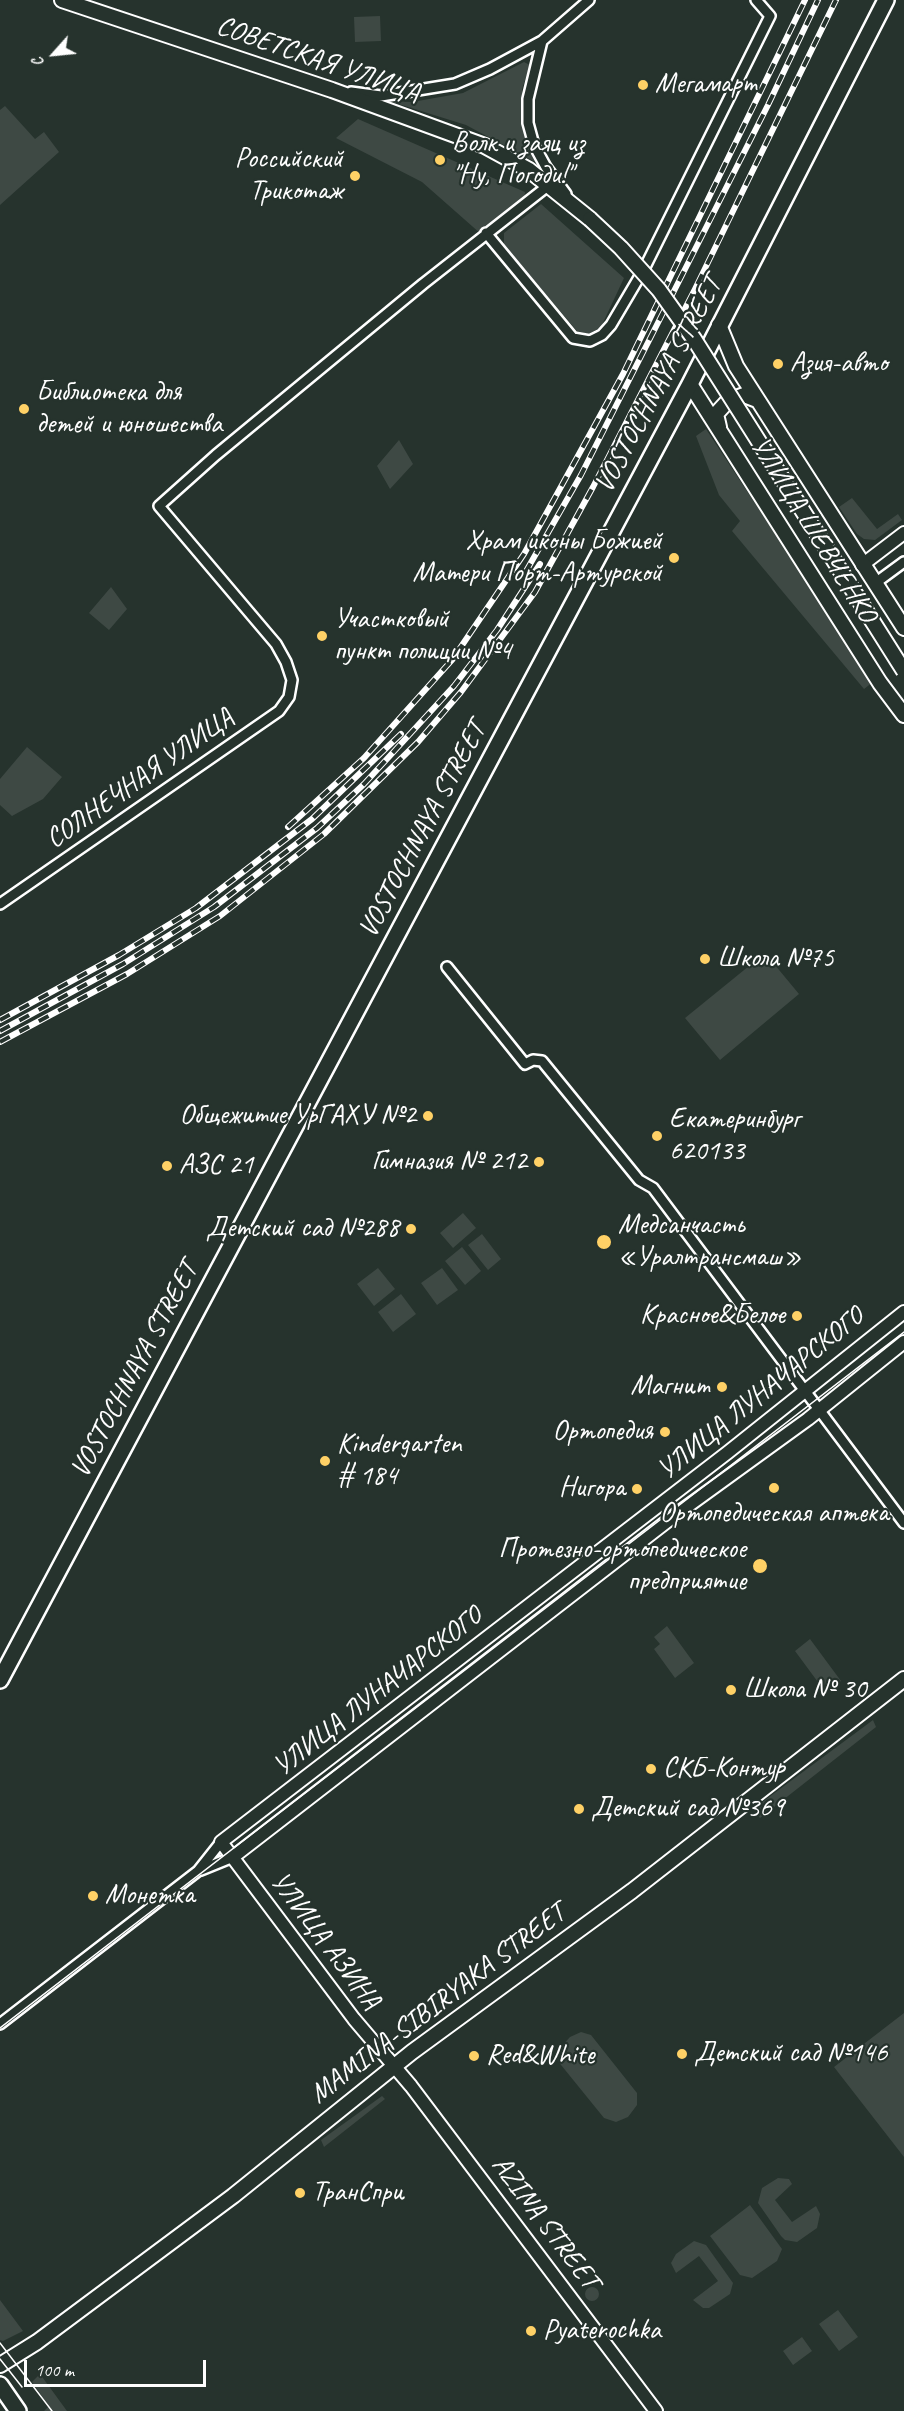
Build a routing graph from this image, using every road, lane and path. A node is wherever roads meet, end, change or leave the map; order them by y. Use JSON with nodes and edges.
{"nodes":[{"id":1,"x":62,"y":0,"type":"edge"},
{"id":2,"x":589,"y":0,"type":"edge"},
{"id":3,"x":756,"y":0,"type":"edge"},
{"id":4,"x":886,"y":0,"type":"edge"},
{"id":5,"x":542,"y":41,"type":"junction"},
{"id":6,"x":332,"y":90,"type":"junction"},
{"id":7,"x":549,"y":185,"type":"junction"},
{"id":8,"x":571,"y":202,"type":"junction"},
{"id":9,"x":486,"y":233,"type":"junction"},
{"id":10,"x":719,"y":325,"type":"junction"},
{"id":11,"x":690,"y":384,"type":"junction"},
{"id":12,"x":757,"y":400,"type":"junction"},
{"id":13,"x":720,"y":432,"type":"junction"},
{"id":14,"x":904,"y":533,"type":"edge"},
{"id":15,"x":904,"y":562,"type":"edge"},
{"id":16,"x":862,"y":565,"type":"junction"},
{"id":17,"x":874,"y":584,"type":"junction"},
{"id":18,"x":904,"y":628,"type":"edge"},
{"id":19,"x":904,"y":671,"type":"edge"},
{"id":20,"x":904,"y":715,"type":"edge"},
{"id":21,"x":0,"y":904,"type":"edge"},
{"id":22,"x":447,"y":967,"type":"dead end"},
{"id":23,"x":904,"y":1312,"type":"edge"},
{"id":24,"x":904,"y":1342,"type":"edge"},
{"id":25,"x":805,"y":1389,"type":"junction"},
{"id":26,"x":820,"y":1408,"type":"junction"},
{"id":27,"x":904,"y":1523,"type":"edge"},
{"id":28,"x":904,"y":1679,"type":"edge"},
{"id":29,"x":0,"y":1680,"type":"edge"},
{"id":30,"x":222,"y":1842,"type":"junction"},
{"id":31,"x":233,"y":1857,"type":"junction"},
{"id":32,"x":198,"y":1871,"type":"junction"},
{"id":33,"x":0,"y":2024,"type":"edge"},
{"id":34,"x":393,"y":2067,"type":"junction"},
{"id":35,"x":0,"y":2365,"type":"edge"},
{"id":36,"x":0,"y":2385,"type":"edge"},
{"id":37,"x":18,"y":2411,"type":"edge"},
{"id":38,"x":656,"y":2411,"type":"edge"}],
"edges":[{"from":1,"to":6,"type":"main road","name":"СОВЕТСКАЯ УЛИЦА"},
{"from":2,"to":5,"type":"street"},
{"from":3,"to":9,"type":"street"},
{"from":4,"to":10,"type":"main road","name":"VOSTOCHNAYA STREET"},
{"from":5,"to":6,"type":"street"},
{"from":5,"to":8,"type":"street"},
{"from":6,"to":7,"type":"main road","name":"СОВЕТСКАЯ УЛИЦА"},
{"from":7,"to":8,"type":"main road","name":"СОВЕТСКАЯ УЛИЦА"},
{"from":7,"to":9,"type":"street"},
{"from":8,"to":19,"type":"main road","name":"СОВЕТСКАЯ УЛИЦА","bridge":true},
{"from":9,"to":21,"type":"street","name":"СОЛНЕЧНАЯ УЛИЦА"},
{"from":10,"to":11,"type":"main road","name":"VOSTOCHNAYA STREET"},
{"from":10,"to":12,"type":"main road","name":"УЛИЦА ШЕВЧЕНКО"},
{"from":11,"to":13,"type":"main road","name":"УЛИЦА ШЕВЧЕНКО"},
{"from":11,"to":29,"type":"main road","name":"VOSTOCHNAYA STREET"},
{"from":12,"to":13,"type":"main road"},
{"from":12,"to":16,"type":"main road","name":"УЛИЦА ШЕВЧЕНКО"},
{"from":13,"to":20,"type":"main road","name":"УЛИЦА ШЕВЧЕНКО"},
{"from":14,"to":16,"type":"street"},
{"from":15,"to":17,"type":"street"},
{"from":16,"to":17,"type":"main road","name":"УЛИЦА ШЕВЧЕНКО"},
{"from":17,"to":18,"type":"main road","name":"УЛИЦА ШЕВЧЕНКО"},
{"from":22,"to":25,"type":"street"},
{"from":23,"to":25,"type":"street","name":"УЛИЦА ЛУНАЧАРСКОГО"},
{"from":24,"to":26,"type":"street","name":"УЛИЦА ЛУНАЧАРСКОГО"},
{"from":25,"to":26,"type":"street"},
{"from":25,"to":30,"type":"street","name":"УЛИЦА ЛУНАЧАРСКОГО"},
{"from":26,"to":27,"type":"street"},
{"from":26,"to":31,"type":"street","name":"УЛИЦА ЛУНАЧАРСКОГО"},
{"from":28,"to":34,"type":"main road","name":"MAMINA-SIBIRYAKA STREET"},
{"from":30,"to":31,"type":"street","name":"УЛИЦА АЗИНА"},
{"from":30,"to":32,"type":"street","name":"УЛИЦА ЛУНАЧАРСКОГО"},
{"from":31,"to":32,"type":"street","name":"УЛИЦА ЛУНАЧАРСКОГО"},
{"from":31,"to":34,"type":"street","name":"УЛИЦА АЗИНА"},
{"from":32,"to":33,"type":"street","name":"УЛИЦА ЛУНАЧАРСКОГО"},
{"from":34,"to":35,"type":"main road","name":"MAMINA-SIBIRYAKA STREET"},
{"from":34,"to":38,"type":"street","name":"AZINA STREET"},
{"from":36,"to":37,"type":"main road"}]}
